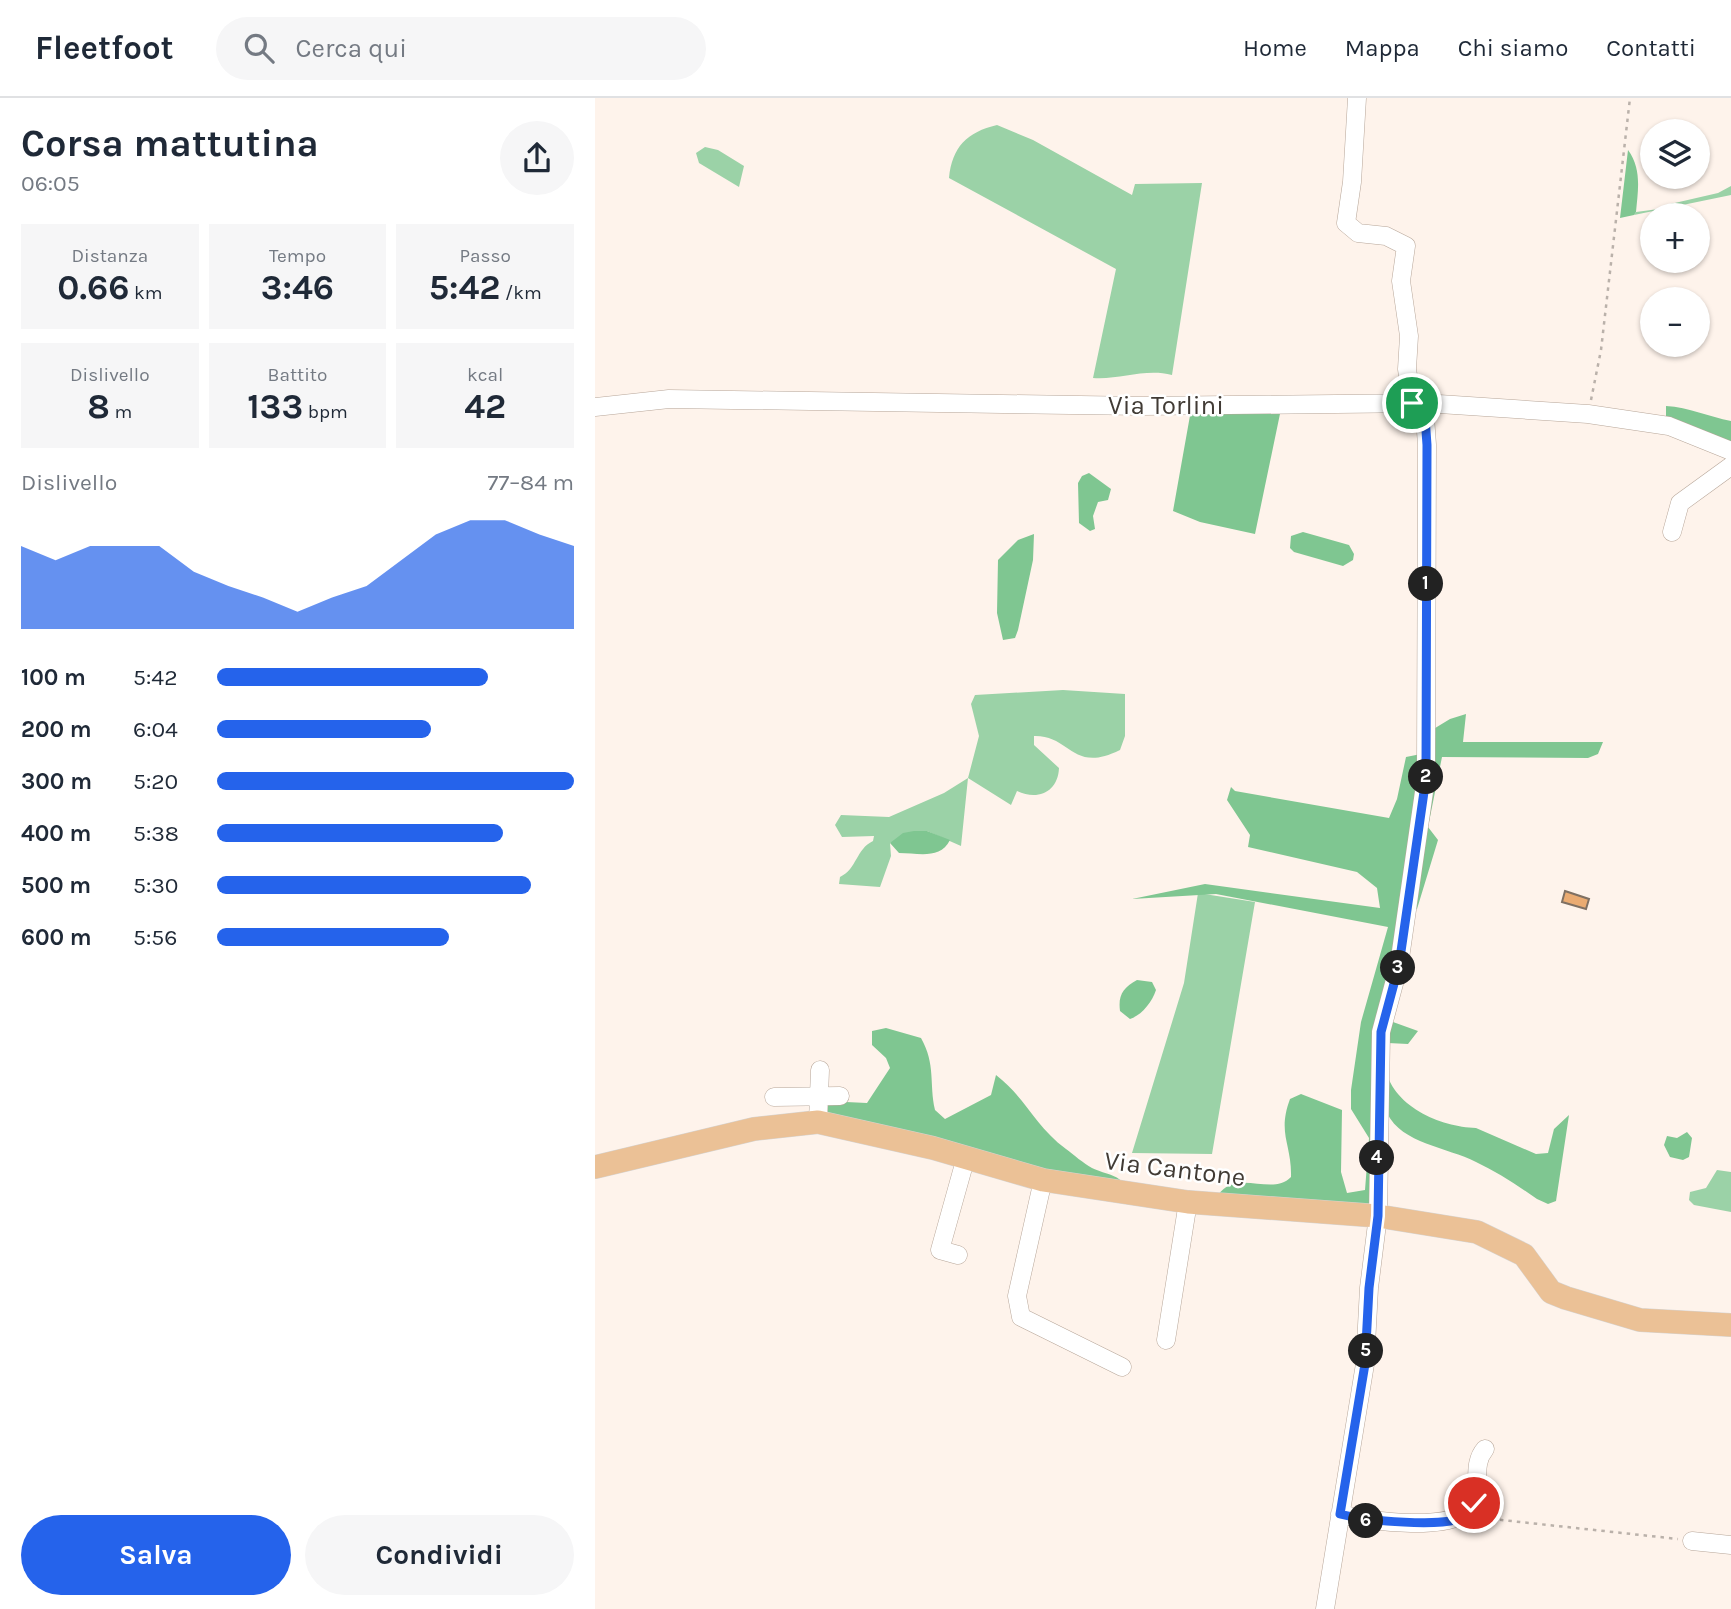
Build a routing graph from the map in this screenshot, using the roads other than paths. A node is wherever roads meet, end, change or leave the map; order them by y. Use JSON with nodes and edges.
{"nodes":[{"id":1,"x":1357,"y":98,"type":"edge"},
{"id":2,"x":1418,"y":403,"type":"junction"},
{"id":3,"x":595,"y":408,"type":"edge"},
{"id":4,"x":1731,"y":451,"type":"edge"},
{"id":5,"x":1731,"y":466,"type":"edge"},
{"id":6,"x":1672,"y":532,"type":"dead end"},
{"id":7,"x":820,"y":1070,"type":"dead end"},
{"id":8,"x":819,"y":1096,"type":"junction"},
{"id":9,"x":841,"y":1096,"type":"dead end"},
{"id":10,"x":774,"y":1097,"type":"dead end"},
{"id":11,"x":818,"y":1122,"type":"junction"},
{"id":12,"x":966,"y":1157,"type":"junction"},
{"id":13,"x":595,"y":1167,"type":"edge"},
{"id":14,"x":1043,"y":1180,"type":"junction"},
{"id":15,"x":1188,"y":1202,"type":"junction"},
{"id":16,"x":1378,"y":1216,"type":"junction"},
{"id":17,"x":958,"y":1255,"type":"dead end"},
{"id":18,"x":1731,"y":1325,"type":"edge"},
{"id":19,"x":1166,"y":1340,"type":"dead end"},
{"id":20,"x":1122,"y":1367,"type":"dead end"},
{"id":21,"x":1485,"y":1449,"type":"dead end"},
{"id":22,"x":1340,"y":1514,"type":"junction"},
{"id":23,"x":1692,"y":1541,"type":"road end"},
{"id":24,"x":1731,"y":1545,"type":"edge"},
{"id":25,"x":1325,"y":1609,"type":"edge"}],
"edges":[{"from":1,"to":2,"type":"street"},
{"from":2,"to":3,"type":"street","name":"Via Torlini"},
{"from":2,"to":4,"type":"street","name":"Via Torlini"},
{"from":2,"to":16,"type":"street"},
{"from":5,"to":6,"type":"street"},
{"from":7,"to":8,"type":"street"},
{"from":8,"to":9,"type":"street"},
{"from":8,"to":10,"type":"street"},
{"from":8,"to":11,"type":"street"},
{"from":11,"to":12,"type":"main road","name":"Via Cantone"},
{"from":11,"to":13,"type":"main road","name":"Via Cantone"},
{"from":12,"to":14,"type":"main road","name":"Via Cantone"},
{"from":12,"to":17,"type":"street"},
{"from":14,"to":15,"type":"main road","name":"Via Cantone"},
{"from":14,"to":20,"type":"street"},
{"from":15,"to":16,"type":"main road","name":"Via Cantone"},
{"from":15,"to":19,"type":"street"},
{"from":16,"to":18,"type":"main road","name":"Via Cantone"},
{"from":16,"to":22,"type":"street"},
{"from":21,"to":22,"type":"street"},
{"from":22,"to":25,"type":"street"},
{"from":23,"to":24,"type":"street"}]}
